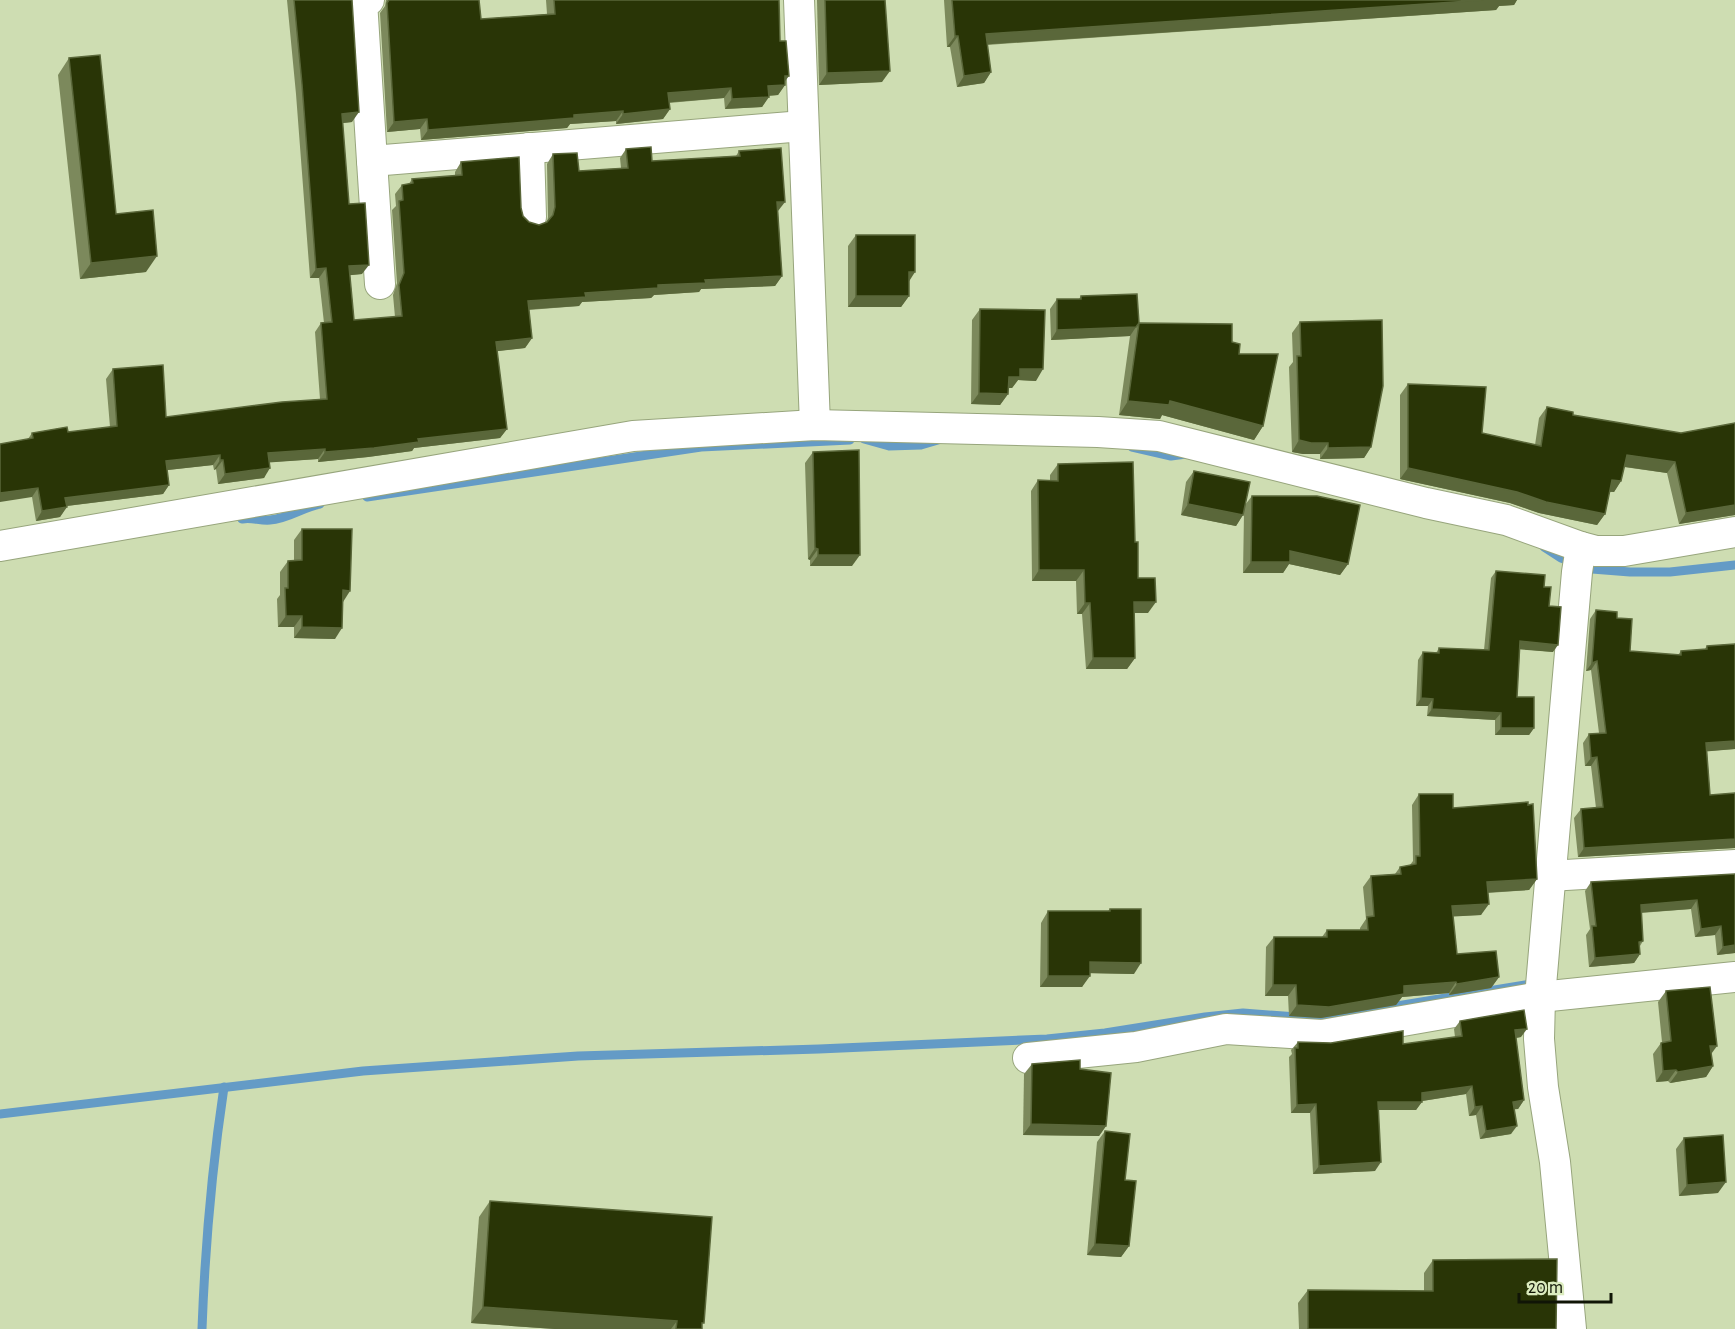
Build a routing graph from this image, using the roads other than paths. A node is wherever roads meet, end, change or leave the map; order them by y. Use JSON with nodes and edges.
{"nodes":[{"id":1,"x":362,"y":0,"type":"edge"},
{"id":2,"x":369,"y":0,"type":"edge"},
{"id":3,"x":799,"y":0,"type":"edge"},
{"id":4,"x":804,"y":126,"type":"junction"},
{"id":5,"x":530,"y":148,"type":"junction"},
{"id":6,"x":372,"y":161,"type":"junction"},
{"id":7,"x":531,"y":217,"type":"dead end"},
{"id":8,"x":380,"y":284,"type":"dead end"},
{"id":9,"x":815,"y":425,"type":"junction"},
{"id":10,"x":1735,"y":532,"type":"edge"},
{"id":11,"x":0,"y":546,"type":"edge"},
{"id":12,"x":1579,"y":560,"type":"junction"},
{"id":13,"x":1735,"y":865,"type":"edge"},
{"id":14,"x":1550,"y":876,"type":"junction"},
{"id":15,"x":1735,"y":976,"type":"edge"},
{"id":16,"x":1540,"y":987,"type":"junction"},
{"id":17,"x":1028,"y":1058,"type":"dead end"},
{"id":18,"x":1571,"y":1329,"type":"edge"}],
"edges":[{"from":1,"to":2,"type":"street"},
{"from":1,"to":6,"type":"street"},
{"from":3,"to":4,"type":"street"},
{"from":4,"to":5,"type":"street"},
{"from":4,"to":9,"type":"street"},
{"from":5,"to":6,"type":"street"},
{"from":5,"to":7,"type":"street"},
{"from":6,"to":8,"type":"street"},
{"from":9,"to":11,"type":"street"},
{"from":9,"to":12,"type":"street"},
{"from":10,"to":12,"type":"street"},
{"from":12,"to":14,"type":"street"},
{"from":13,"to":14,"type":"street"},
{"from":14,"to":16,"type":"street"},
{"from":15,"to":16,"type":"street"},
{"from":16,"to":17,"type":"street"},
{"from":16,"to":18,"type":"street"}]}
